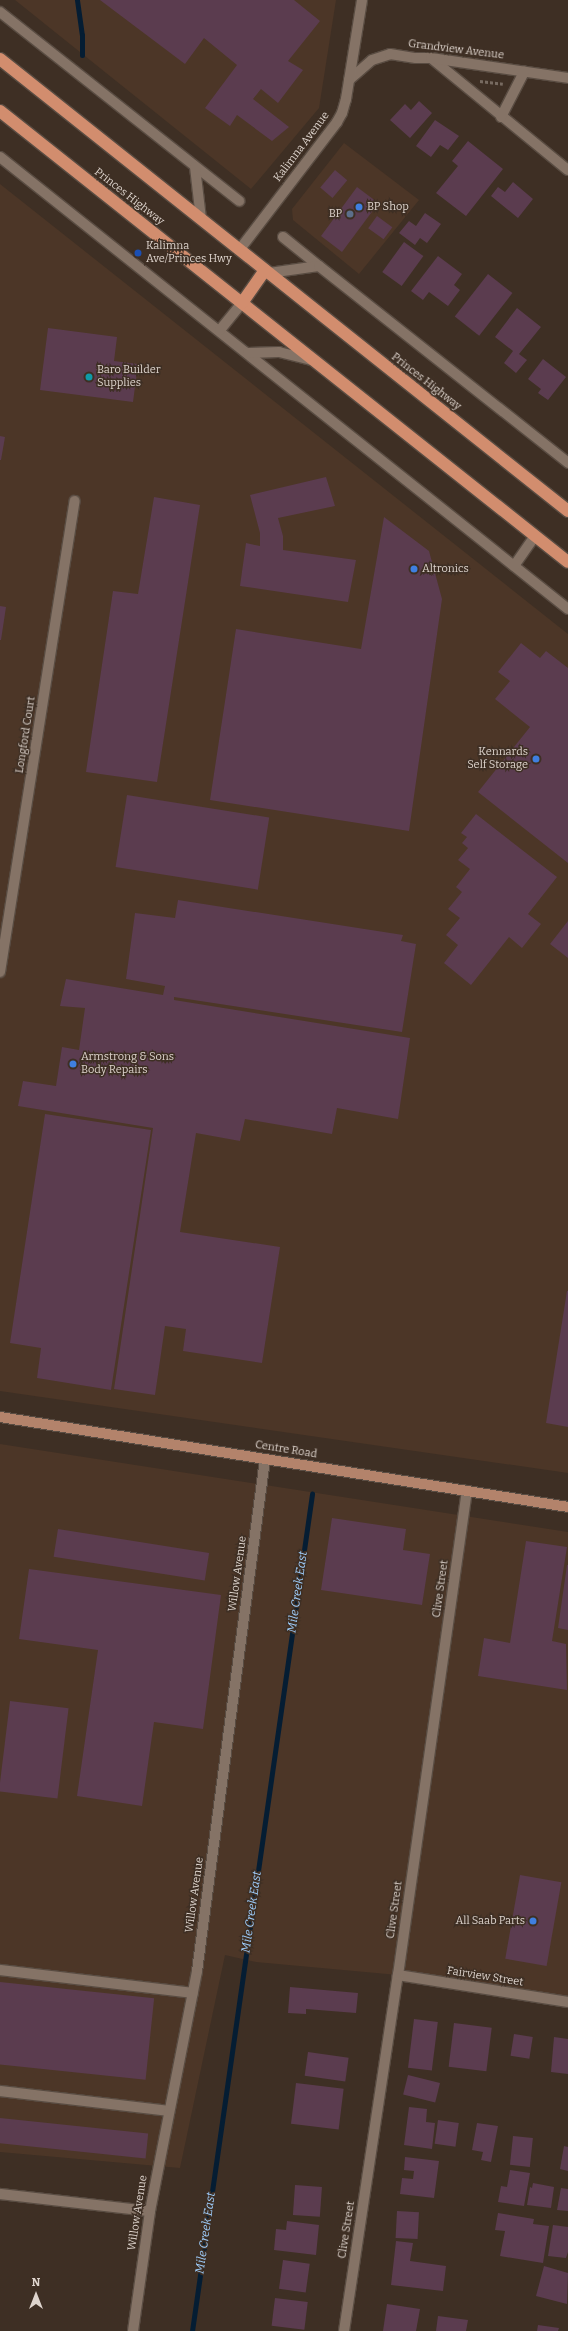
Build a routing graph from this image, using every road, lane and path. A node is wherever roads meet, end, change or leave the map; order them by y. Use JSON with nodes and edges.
{"nodes":[{"id":1,"x":359,"y":2,"type":"edge"},
{"id":2,"x":0,"y":12,"type":"edge"},
{"id":3,"x":430,"y":58,"type":"junction"},
{"id":4,"x":0,"y":59,"type":"edge"},
{"id":5,"x":524,"y":72,"type":"junction"},
{"id":6,"x":568,"y":78,"type":"edge"},
{"id":7,"x":349,"y":80,"type":"junction"},
{"id":8,"x":475,"y":80,"type":"dead end"},
{"id":9,"x":511,"y":85,"type":"dead end"},
{"id":10,"x":0,"y":111,"type":"edge"},
{"id":11,"x":501,"y":117,"type":"junction"},
{"id":12,"x":0,"y":157,"type":"edge"},
{"id":13,"x":195,"y":167,"type":"junction"},
{"id":14,"x":568,"y":170,"type":"edge"},
{"id":15,"x":239,"y":201,"type":"dead end"},
{"id":16,"x":202,"y":219,"type":"junction"},
{"id":17,"x":283,"y":237,"type":"dead end"},
{"id":18,"x":240,"y":249,"type":"junction"},
{"id":19,"x":319,"y":266,"type":"junction"},
{"id":20,"x":267,"y":272,"type":"junction"},
{"id":21,"x":242,"y":303,"type":"junction"},
{"id":22,"x":220,"y":330,"type":"junction"},
{"id":23,"x":248,"y":353,"type":"junction"},
{"id":24,"x":315,"y":361,"type":"junction"},
{"id":25,"x":568,"y":463,"type":"edge"},
{"id":26,"x":75,"y":501,"type":"dead end"},
{"id":27,"x":568,"y":511,"type":"edge"},
{"id":28,"x":535,"y":536,"type":"junction"},
{"id":29,"x":568,"y":562,"type":"edge"},
{"id":30,"x":514,"y":566,"type":"junction"},
{"id":31,"x":568,"y":609,"type":"edge"},
{"id":32,"x":0,"y":972,"type":"edge"},
{"id":33,"x":0,"y":1417,"type":"edge"},
{"id":34,"x":265,"y":1459,"type":"junction"},
{"id":35,"x":467,"y":1491,"type":"junction"},
{"id":36,"x":568,"y":1507,"type":"edge"},
{"id":37,"x":0,"y":1970,"type":"edge"},
{"id":38,"x":398,"y":1975,"type":"junction"},
{"id":39,"x":193,"y":1993,"type":"junction"},
{"id":40,"x":568,"y":2002,"type":"edge"},
{"id":41,"x":0,"y":2091,"type":"edge"},
{"id":42,"x":169,"y":2111,"type":"junction"},
{"id":43,"x":0,"y":2194,"type":"edge"},
{"id":44,"x":150,"y":2211,"type":"junction"},
{"id":45,"x":133,"y":2331,"type":"edge"},
{"id":46,"x":344,"y":2331,"type":"edge"}],
"edges":[{"from":1,"to":7,"type":"street","name":"Kalimna Avenue"},
{"from":2,"to":13,"type":"street"},
{"from":3,"to":5,"type":"street","name":"Grandview Avenue"},
{"from":3,"to":7,"type":"street","name":"Grandview Avenue"},
{"from":3,"to":11,"type":"street"},
{"from":4,"to":16,"type":"highway","name":"Princes Highway"},
{"from":5,"to":6,"type":"street","name":"Grandview Avenue"},
{"from":5,"to":11,"type":"street"},
{"from":7,"to":18,"type":"street","name":"Kalimna Avenue"},
{"from":8,"to":9,"type":"path"},
{"from":10,"to":21,"type":"highway","name":"Princes Highway"},
{"from":11,"to":14,"type":"street"},
{"from":12,"to":22,"type":"street"},
{"from":13,"to":15,"type":"street"},
{"from":13,"to":16,"type":"street"},
{"from":16,"to":18,"type":"highway","name":"Princes Highway"},
{"from":17,"to":19,"type":"street"},
{"from":18,"to":20,"type":"highway","name":"Princes Highway"},
{"from":19,"to":20,"type":"street"},
{"from":19,"to":25,"type":"street"},
{"from":20,"to":21,"type":"highway"},
{"from":20,"to":27,"type":"highway","name":"Princes Highway"},
{"from":21,"to":22,"type":"street"},
{"from":21,"to":24,"type":"highway","name":"Princes Highway"},
{"from":22,"to":23,"type":"street"},
{"from":23,"to":24,"type":"street"},
{"from":23,"to":30,"type":"street"},
{"from":24,"to":28,"type":"highway","name":"Princes Highway"},
{"from":26,"to":32,"type":"street","name":"Longford Court"},
{"from":28,"to":29,"type":"highway","name":"Princes Highway"},
{"from":28,"to":30,"type":"street"},
{"from":30,"to":31,"type":"street"},
{"from":33,"to":34,"type":"main road","name":"Centre Road"},
{"from":34,"to":35,"type":"main road","name":"Centre Road"},
{"from":34,"to":39,"type":"street","name":"Willow Avenue"},
{"from":35,"to":36,"type":"main road","name":"Centre Road"},
{"from":35,"to":38,"type":"street","name":"Clive Street"},
{"from":37,"to":39,"type":"street"},
{"from":38,"to":40,"type":"street","name":"Fairview Street"},
{"from":38,"to":46,"type":"street","name":"Clive Street"},
{"from":39,"to":42,"type":"street","name":"Willow Avenue"},
{"from":41,"to":42,"type":"street"},
{"from":42,"to":44,"type":"street","name":"Willow Avenue"},
{"from":43,"to":44,"type":"street"},
{"from":44,"to":45,"type":"street","name":"Willow Avenue"}]}
